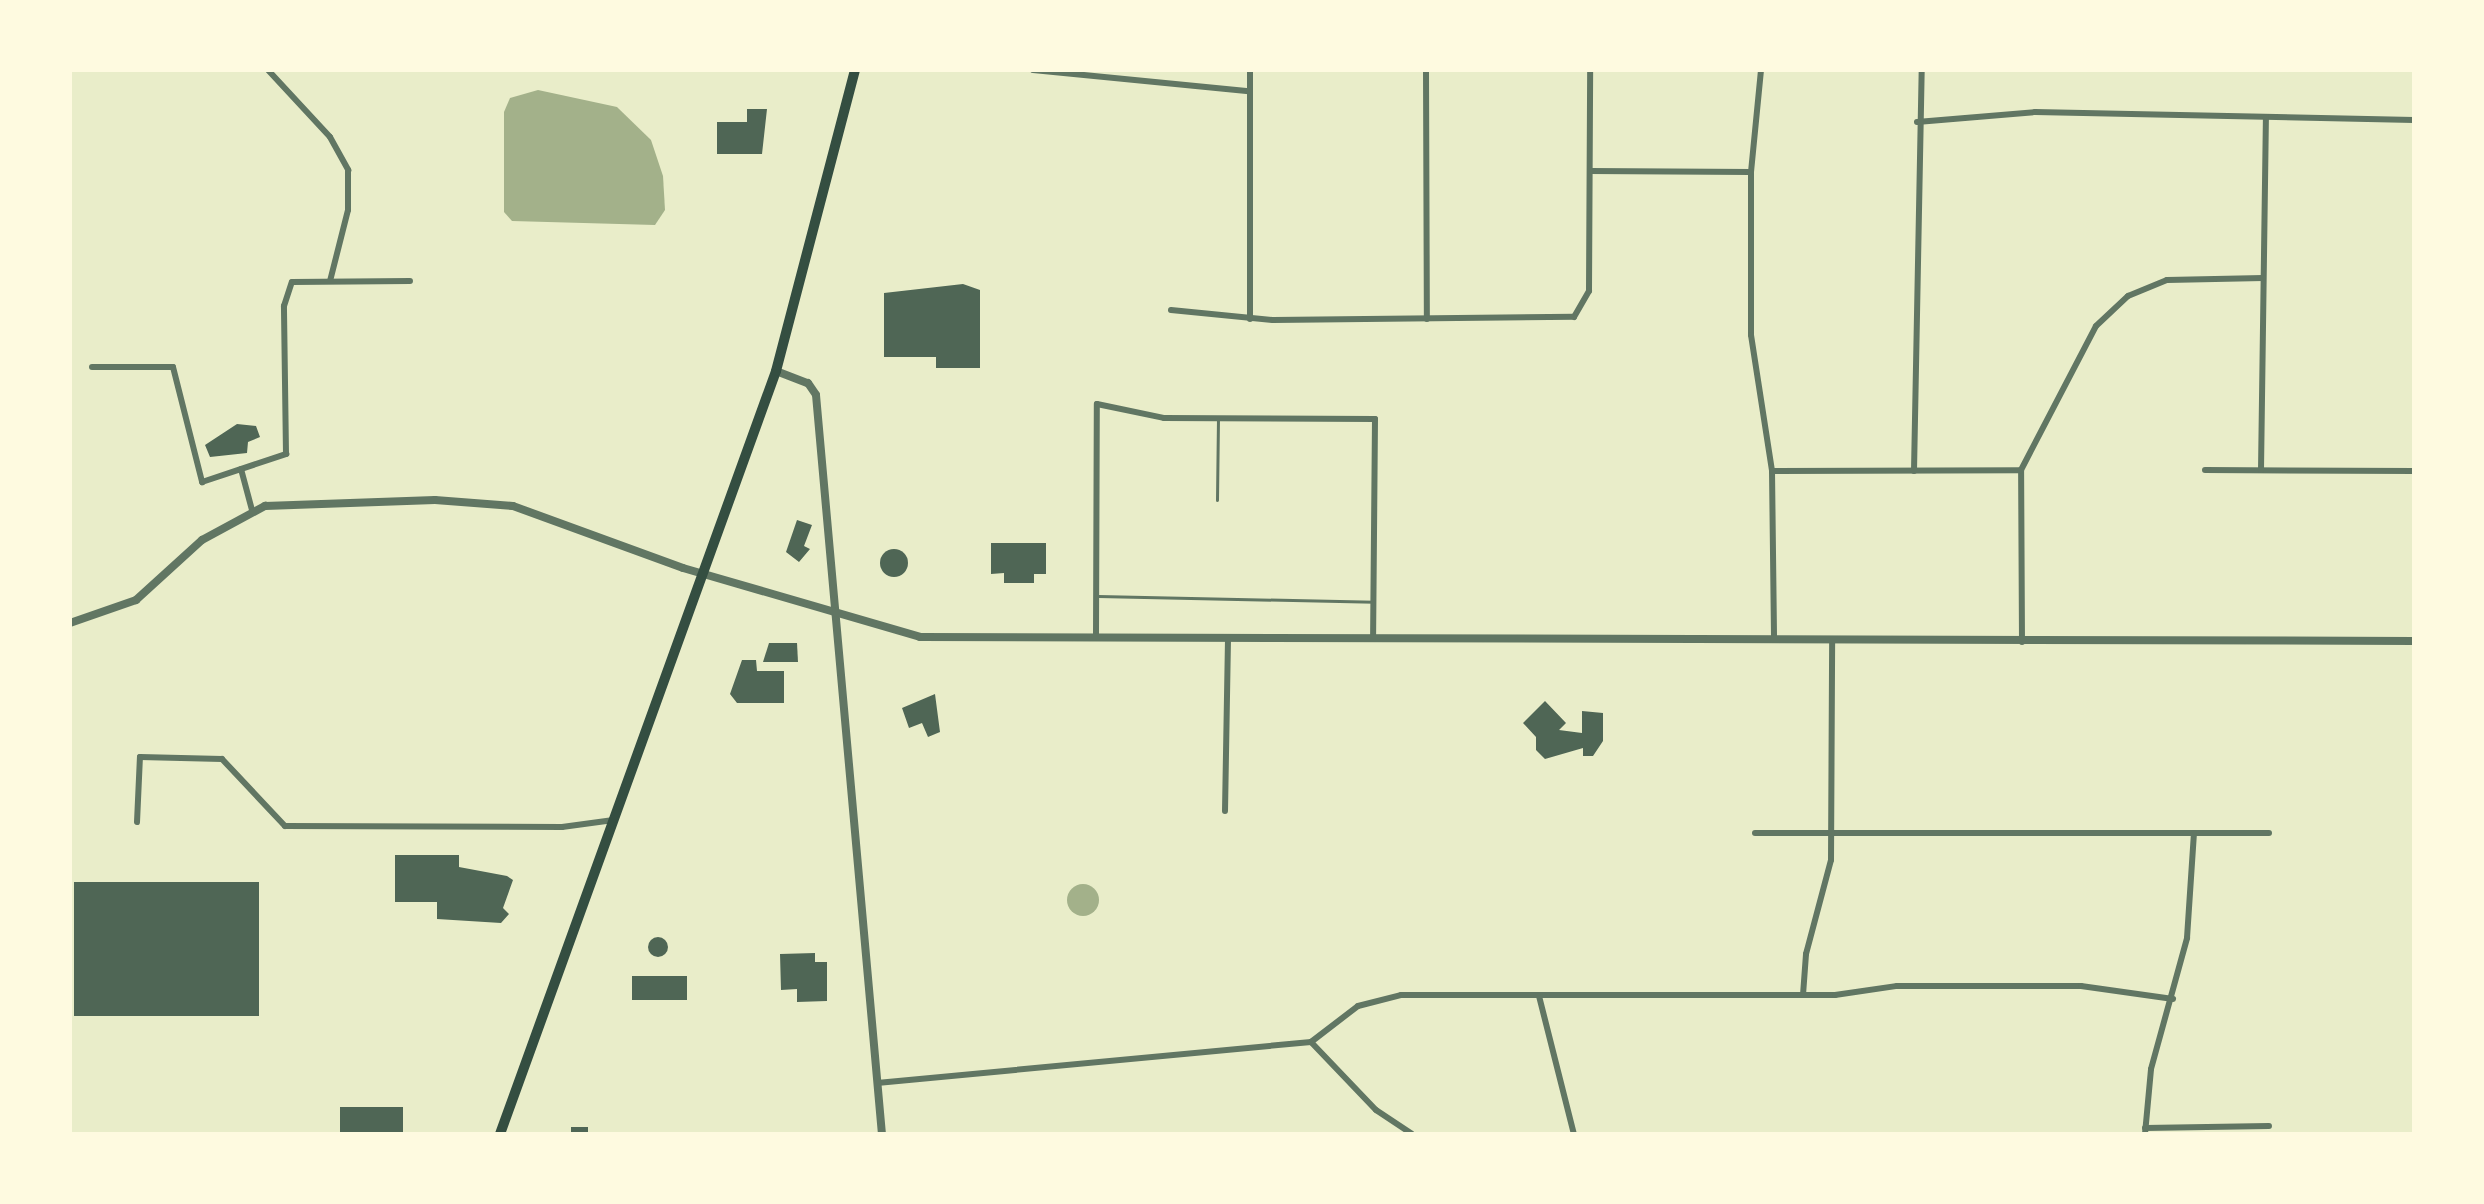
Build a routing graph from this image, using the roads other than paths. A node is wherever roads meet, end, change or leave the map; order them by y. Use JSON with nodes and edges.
{"nodes":[{"id":1,"x":268,"y":70,"type":"edge"},
{"id":2,"x":855,"y":70,"type":"edge"},
{"id":3,"x":1033,"y":70,"type":"edge"},
{"id":4,"x":1250,"y":70,"type":"edge"},
{"id":5,"x":1426,"y":70,"type":"edge"},
{"id":6,"x":1590,"y":70,"type":"edge"},
{"id":7,"x":1761,"y":70,"type":"edge"},
{"id":8,"x":1922,"y":70,"type":"edge"},
{"id":9,"x":1072,"y":72,"type":"edge"},
{"id":10,"x":1249,"y":91,"type":"junction"},
{"id":11,"x":2266,"y":117,"type":"junction"},
{"id":12,"x":2414,"y":120,"type":"edge"},
{"id":13,"x":1917,"y":122,"type":"junction"},
{"id":14,"x":1590,"y":171,"type":"junction"},
{"id":15,"x":1751,"y":172,"type":"junction"},
{"id":16,"x":2263,"y":278,"type":"junction"},
{"id":17,"x":330,"y":281,"type":"junction"},
{"id":18,"x":410,"y":281,"type":"dead end"},
{"id":19,"x":1171,"y":310,"type":"dead end"},
{"id":20,"x":1250,"y":319,"type":"junction"},
{"id":21,"x":1427,"y":319,"type":"junction"},
{"id":22,"x":92,"y":367,"type":"dead end"},
{"id":23,"x":776,"y":371,"type":"junction"},
{"id":24,"x":1218,"y":419,"type":"junction"},
{"id":25,"x":241,"y":469,"type":"junction"},
{"id":26,"x":2021,"y":470,"type":"junction"},
{"id":27,"x":2205,"y":470,"type":"dead end"},
{"id":28,"x":2261,"y":470,"type":"junction"},
{"id":29,"x":1772,"y":471,"type":"junction"},
{"id":30,"x":1914,"y":471,"type":"junction"},
{"id":31,"x":2414,"y":471,"type":"edge"},
{"id":32,"x":1217,"y":500,"type":"dead end"},
{"id":33,"x":252,"y":510,"type":"junction"},
{"id":34,"x":704,"y":574,"type":"junction"},
{"id":35,"x":1096,"y":596,"type":"junction"},
{"id":36,"x":1374,"y":602,"type":"junction"},
{"id":37,"x":833,"y":612,"type":"junction"},
{"id":38,"x":70,"y":623,"type":"edge"},
{"id":39,"x":1096,"y":638,"type":"junction"},
{"id":40,"x":1228,"y":638,"type":"junction"},
{"id":41,"x":1373,"y":639,"type":"junction"},
{"id":42,"x":1774,"y":641,"type":"junction"},
{"id":43,"x":1832,"y":641,"type":"junction"},
{"id":44,"x":2414,"y":641,"type":"edge"},
{"id":45,"x":2022,"y":643,"type":"junction"},
{"id":46,"x":1225,"y":811,"type":"dead end"},
{"id":47,"x":614,"y":820,"type":"junction"},
{"id":48,"x":137,"y":822,"type":"dead end"},
{"id":49,"x":1755,"y":833,"type":"dead end"},
{"id":50,"x":1832,"y":833,"type":"junction"},
{"id":51,"x":2194,"y":833,"type":"junction"},
{"id":52,"x":2269,"y":833,"type":"dead end"},
{"id":53,"x":1803,"y":995,"type":"junction"},
{"id":54,"x":1539,"y":996,"type":"junction"},
{"id":55,"x":2173,"y":999,"type":"junction"},
{"id":56,"x":1311,"y":1042,"type":"junction"},
{"id":57,"x":877,"y":1083,"type":"junction"},
{"id":58,"x":2269,"y":1126,"type":"dead end"},
{"id":59,"x":2145,"y":1131,"type":"edge"},
{"id":60,"x":500,"y":1134,"type":"edge"},
{"id":61,"x":882,"y":1134,"type":"edge"},
{"id":62,"x":1412,"y":1134,"type":"edge"},
{"id":63,"x":1574,"y":1134,"type":"edge"}],
"edges":[{"from":1,"to":17,"type":"street"},
{"from":2,"to":23,"type":"main road"},
{"from":3,"to":9,"type":"street"},
{"from":4,"to":10,"type":"street"},
{"from":5,"to":21,"type":"street"},
{"from":6,"to":14,"type":"street"},
{"from":7,"to":15,"type":"street"},
{"from":8,"to":13,"type":"street"},
{"from":9,"to":10,"type":"street"},
{"from":10,"to":20,"type":"street"},
{"from":11,"to":12,"type":"street"},
{"from":11,"to":13,"type":"street"},
{"from":11,"to":16,"type":"street"},
{"from":13,"to":30,"type":"street"},
{"from":14,"to":15,"type":"street"},
{"from":14,"to":21,"type":"street"},
{"from":15,"to":29,"type":"street"},
{"from":16,"to":26,"type":"street"},
{"from":16,"to":28,"type":"street"},
{"from":17,"to":18,"type":"street"},
{"from":17,"to":25,"type":"street"},
{"from":19,"to":20,"type":"street"},
{"from":20,"to":21,"type":"street"},
{"from":22,"to":25,"type":"street"},
{"from":23,"to":34,"type":"main road"},
{"from":23,"to":37,"type":"street"},
{"from":24,"to":32,"type":"lane"},
{"from":24,"to":35,"type":"street"},
{"from":24,"to":36,"type":"street"},
{"from":25,"to":33,"type":"street"},
{"from":26,"to":30,"type":"street"},
{"from":26,"to":45,"type":"street"},
{"from":27,"to":28,"type":"street"},
{"from":28,"to":31,"type":"street"},
{"from":29,"to":30,"type":"street"},
{"from":29,"to":42,"type":"street"},
{"from":33,"to":34,"type":"street"},
{"from":33,"to":38,"type":"street"},
{"from":34,"to":37,"type":"street"},
{"from":34,"to":47,"type":"main road"},
{"from":35,"to":36,"type":"lane"},
{"from":35,"to":39,"type":"street"},
{"from":36,"to":41,"type":"street"},
{"from":37,"to":39,"type":"street"},
{"from":37,"to":57,"type":"street"},
{"from":39,"to":40,"type":"street"},
{"from":40,"to":41,"type":"street"},
{"from":40,"to":46,"type":"street"},
{"from":41,"to":42,"type":"street"},
{"from":42,"to":43,"type":"street"},
{"from":43,"to":45,"type":"street"},
{"from":43,"to":50,"type":"street"},
{"from":44,"to":45,"type":"street"},
{"from":47,"to":48,"type":"street"},
{"from":47,"to":60,"type":"main road"},
{"from":49,"to":50,"type":"street"},
{"from":50,"to":51,"type":"street"},
{"from":50,"to":53,"type":"street"},
{"from":51,"to":52,"type":"street"},
{"from":51,"to":55,"type":"street"},
{"from":53,"to":54,"type":"street"},
{"from":53,"to":55,"type":"street"},
{"from":54,"to":56,"type":"street"},
{"from":54,"to":63,"type":"street"},
{"from":55,"to":59,"type":"street"},
{"from":56,"to":57,"type":"street"},
{"from":56,"to":62,"type":"street"},
{"from":57,"to":61,"type":"street"},
{"from":58,"to":59,"type":"street"}]}
